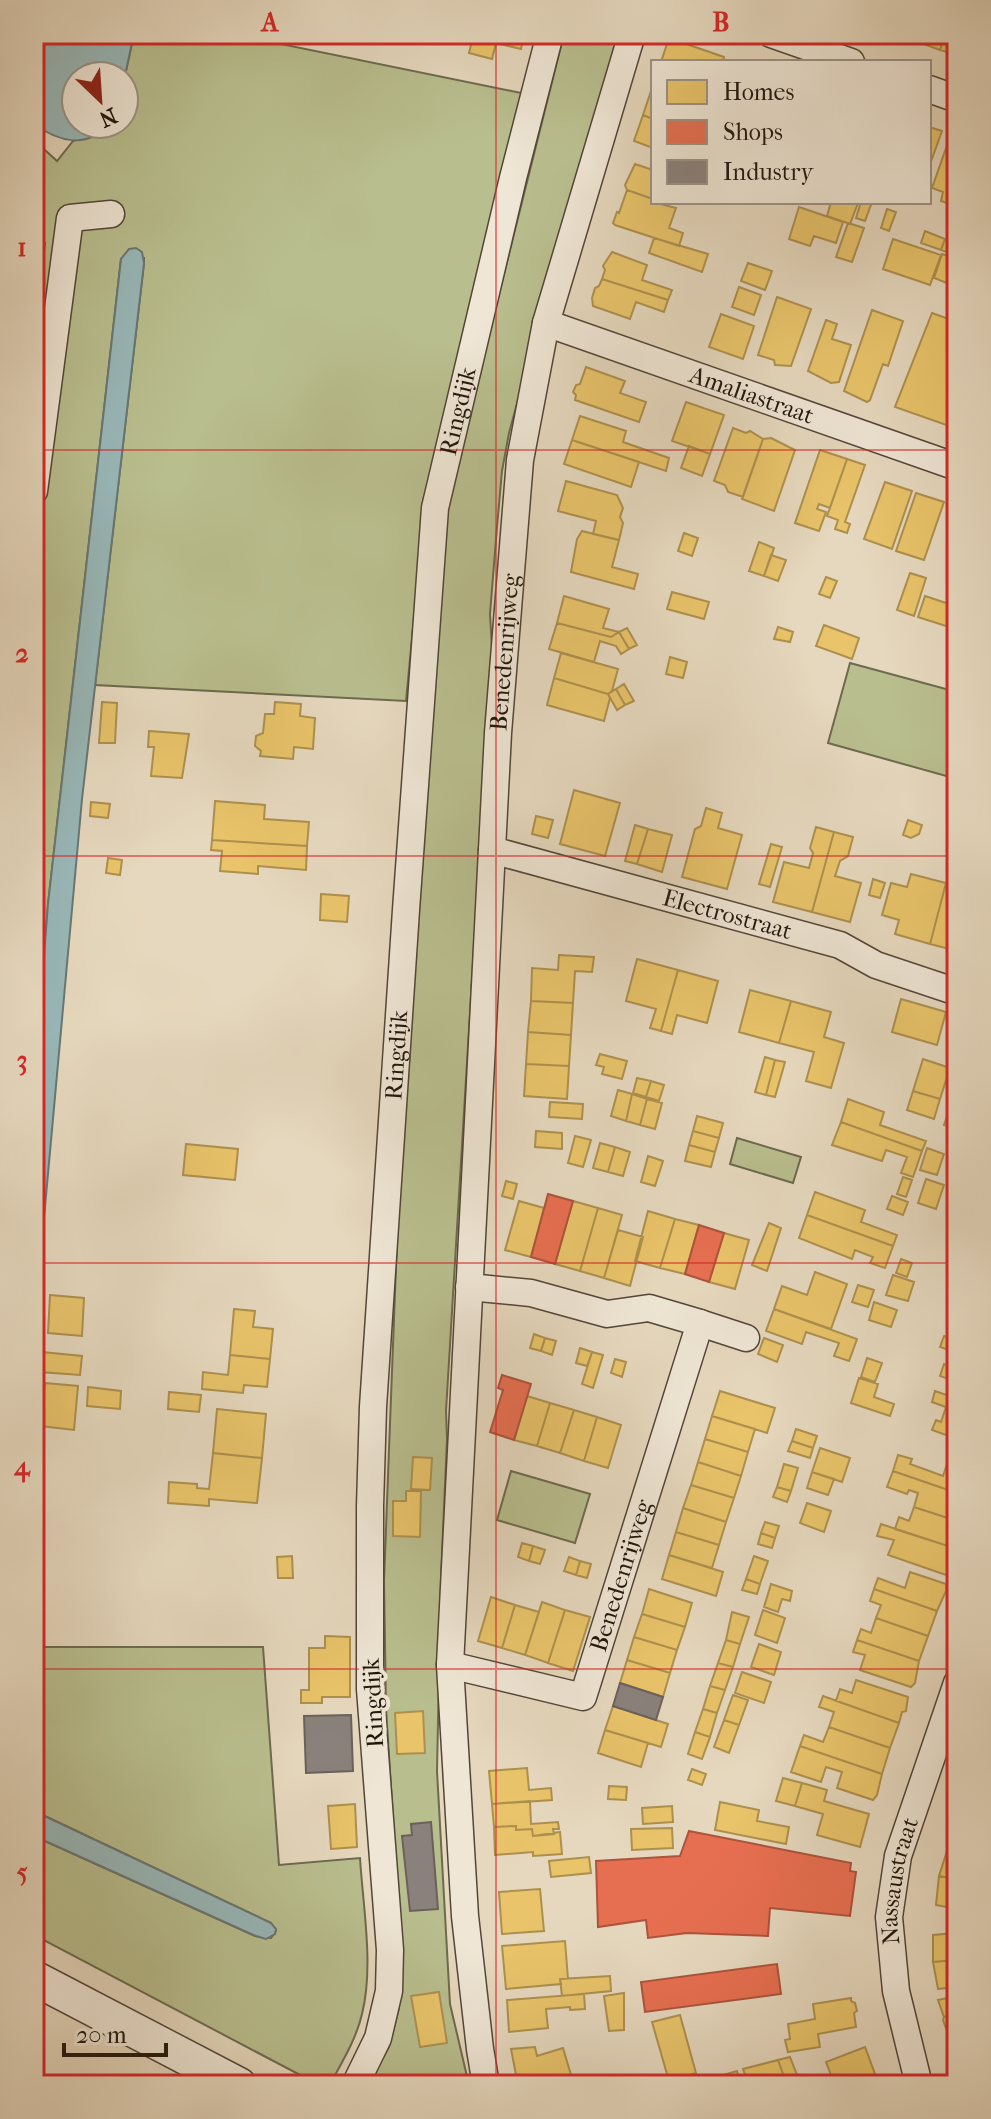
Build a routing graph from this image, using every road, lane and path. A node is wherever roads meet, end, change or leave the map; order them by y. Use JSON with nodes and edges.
{"nodes":[{"id":1,"x":550,"y":34,"type":"edge"},
{"id":2,"x":632,"y":34,"type":"edge"},
{"id":3,"x":771,"y":34,"type":"edge"},
{"id":4,"x":845,"y":60,"type":"edge"},
{"id":5,"x":931,"y":90,"type":"edge"},
{"id":6,"x":957,"y":99,"type":"edge"},
{"id":7,"x":111,"y":214,"type":"dead end"},
{"id":8,"x":546,"y":323,"type":"junction"},
{"id":9,"x":957,"y":467,"type":"edge"},
{"id":10,"x":34,"y":491,"type":"edge"},
{"id":11,"x":492,"y":850,"type":"junction"},
{"id":12,"x":957,"y":992,"type":"edge"},
{"id":13,"x":469,"y":1287,"type":"junction"},
{"id":14,"x":700,"y":1323,"type":"junction"},
{"id":15,"x":746,"y":1338,"type":"dead end"},
{"id":16,"x":450,"y":1665,"type":"junction"},
{"id":17,"x":957,"y":1683,"type":"edge"},
{"id":18,"x":34,"y":1978,"type":"edge"},
{"id":19,"x":239,"y":2085,"type":"edge"},
{"id":20,"x":355,"y":2085,"type":"edge"},
{"id":21,"x":486,"y":2085,"type":"edge"},
{"id":22,"x":919,"y":2085,"type":"edge"}],
"edges":[{"from":1,"to":20,"type":"street","name":"Ringdijk"},
{"from":2,"to":8,"type":"street","name":"Benedenrijweg"},
{"from":3,"to":4,"type":"street"},
{"from":5,"to":6,"type":"street"},
{"from":7,"to":10,"type":"street"},
{"from":8,"to":9,"type":"street","name":"Amaliastraat"},
{"from":8,"to":11,"type":"street","name":"Benedenrijweg"},
{"from":11,"to":12,"type":"street","name":"Electrostraat"},
{"from":11,"to":13,"type":"street","name":"Benedenrijweg"},
{"from":13,"to":14,"type":"street"},
{"from":13,"to":16,"type":"street","name":"Benedenrijweg"},
{"from":14,"to":15,"type":"street"},
{"from":14,"to":16,"type":"street","name":"Benedenrijweg"},
{"from":16,"to":21,"type":"street","name":"Benedenrijweg"},
{"from":17,"to":22,"type":"street","name":"Nassaustraat"},
{"from":18,"to":19,"type":"street"}]}
